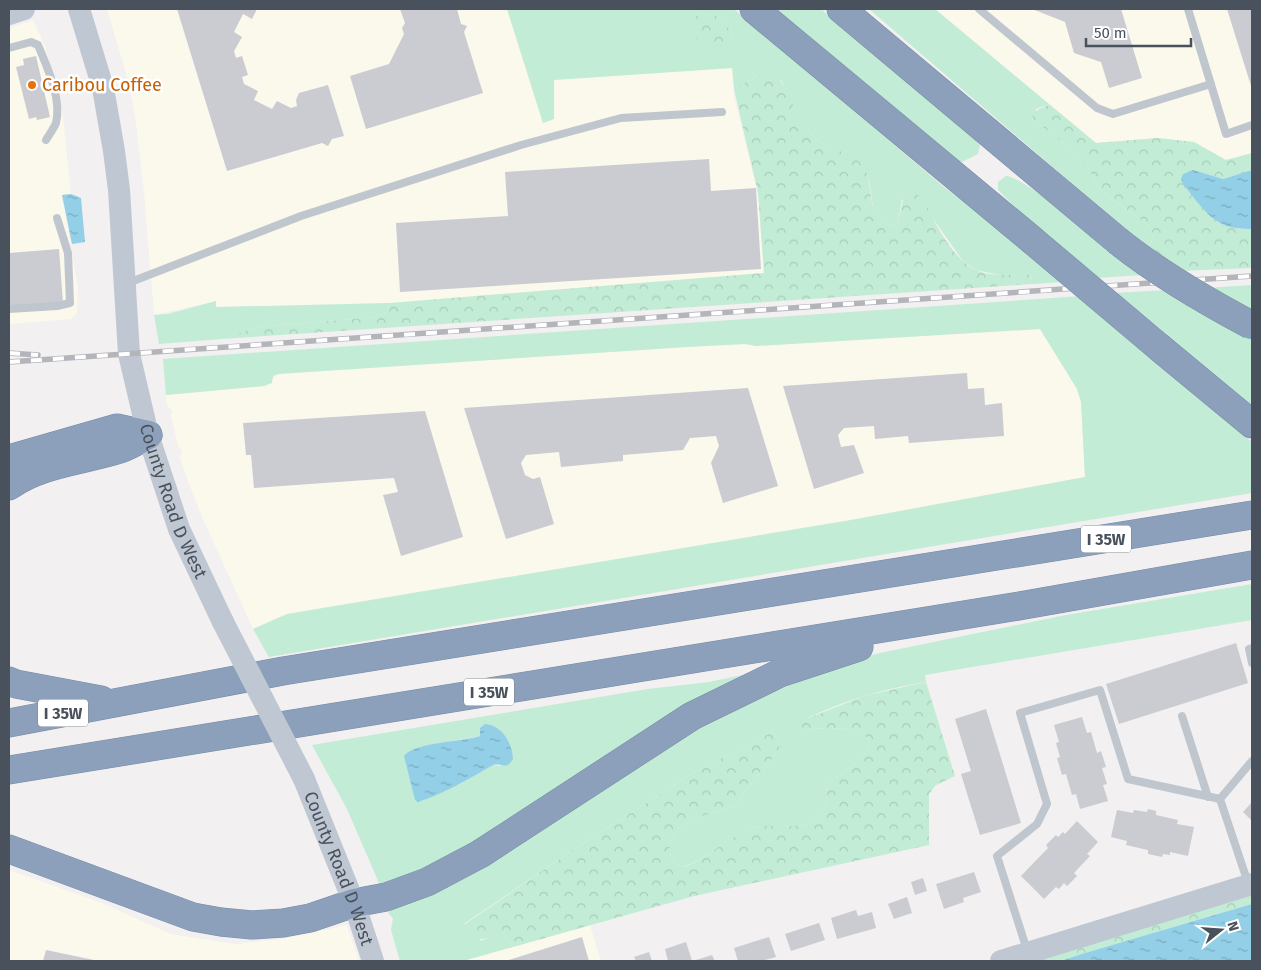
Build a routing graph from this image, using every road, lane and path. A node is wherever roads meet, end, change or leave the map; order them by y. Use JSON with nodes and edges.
{"nodes":[{"id":1,"x":24,"y":9,"type":"edge"},
{"id":2,"x":79,"y":9,"type":"edge"},
{"id":3,"x":754,"y":9,"type":"edge"},
{"id":4,"x":841,"y":9,"type":"edge"},
{"id":5,"x":979,"y":9,"type":"edge"},
{"id":6,"x":1188,"y":9,"type":"edge"},
{"id":7,"x":9,"y":14,"type":"edge"},
{"id":8,"x":9,"y":48,"type":"edge"},
{"id":9,"x":1211,"y":84,"type":"junction"},
{"id":10,"x":722,"y":112,"type":"dead end"},
{"id":11,"x":1252,"y":126,"type":"edge"},
{"id":12,"x":46,"y":140,"type":"dead end"},
{"id":13,"x":57,"y":218,"type":"dead end"},
{"id":14,"x":124,"y":285,"type":"junction"},
{"id":15,"x":9,"y":309,"type":"edge"},
{"id":16,"x":1252,"y":325,"type":"edge"},
{"id":17,"x":1252,"y":424,"type":"edge"},
{"id":18,"x":148,"y":435,"type":"junction"},
{"id":19,"x":9,"y":459,"type":"edge"},
{"id":20,"x":9,"y":486,"type":"edge"},
{"id":21,"x":1252,"y":515,"type":"edge"},
{"id":22,"x":1252,"y":565,"type":"edge"},
{"id":23,"x":1019,"y":606,"type":"junction"},
{"id":24,"x":1252,"y":648,"type":"edge"},
{"id":25,"x":1252,"y":663,"type":"edge"},
{"id":26,"x":9,"y":681,"type":"edge"},
{"id":27,"x":117,"y":702,"type":"junction"},
{"id":28,"x":1182,"y":716,"type":"dead end"},
{"id":29,"x":9,"y":723,"type":"edge"},
{"id":30,"x":1252,"y":761,"type":"edge"},
{"id":31,"x":9,"y":770,"type":"edge"},
{"id":32,"x":1208,"y":797,"type":"junction"},
{"id":33,"x":1220,"y":799,"type":"junction"},
{"id":34,"x":9,"y":849,"type":"edge"},
{"id":35,"x":1250,"y":885,"type":"edge"},
{"id":36,"x":354,"y":903,"type":"junction"},
{"id":37,"x":1028,"y":953,"type":"junction"},
{"id":38,"x":373,"y":961,"type":"edge"},
{"id":39,"x":1001,"y":961,"type":"edge"}],
"edges":[{"from":1,"to":7,"type":"main road"},
{"from":2,"to":14,"type":"main road","name":"County Road D West"},
{"from":3,"to":17,"type":"highway","bridge":true},
{"from":4,"to":16,"type":"highway","bridge":true},
{"from":5,"to":9,"type":"lane"},
{"from":6,"to":9,"type":"lane"},
{"from":8,"to":12,"type":"lane"},
{"from":9,"to":11,"type":"lane"},
{"from":10,"to":14,"type":"lane"},
{"from":13,"to":15,"type":"lane"},
{"from":14,"to":18,"type":"main road","name":"County Road D West"},
{"from":18,"to":19,"type":"highway"},
{"from":18,"to":20,"type":"highway"},
{"from":18,"to":36,"type":"main road","name":"County Road D West","bridge":true},
{"from":21,"to":27,"type":"highway","number":"I 35W"},
{"from":22,"to":23,"type":"highway","number":"I 35W"},
{"from":23,"to":31,"type":"highway","number":"I 35W"},
{"from":23,"to":36,"type":"highway"},
{"from":24,"to":25,"type":"lane"},
{"from":26,"to":27,"type":"highway"},
{"from":27,"to":29,"type":"highway","number":"I 35W"},
{"from":28,"to":32,"type":"lane"},
{"from":30,"to":33,"type":"lane"},
{"from":32,"to":33,"type":"lane"},
{"from":32,"to":37,"type":"lane"},
{"from":33,"to":35,"type":"lane"},
{"from":34,"to":36,"type":"highway"},
{"from":35,"to":37,"type":"main road"},
{"from":36,"to":38,"type":"main road","name":"County Road D West"},
{"from":37,"to":39,"type":"main road"}]}
